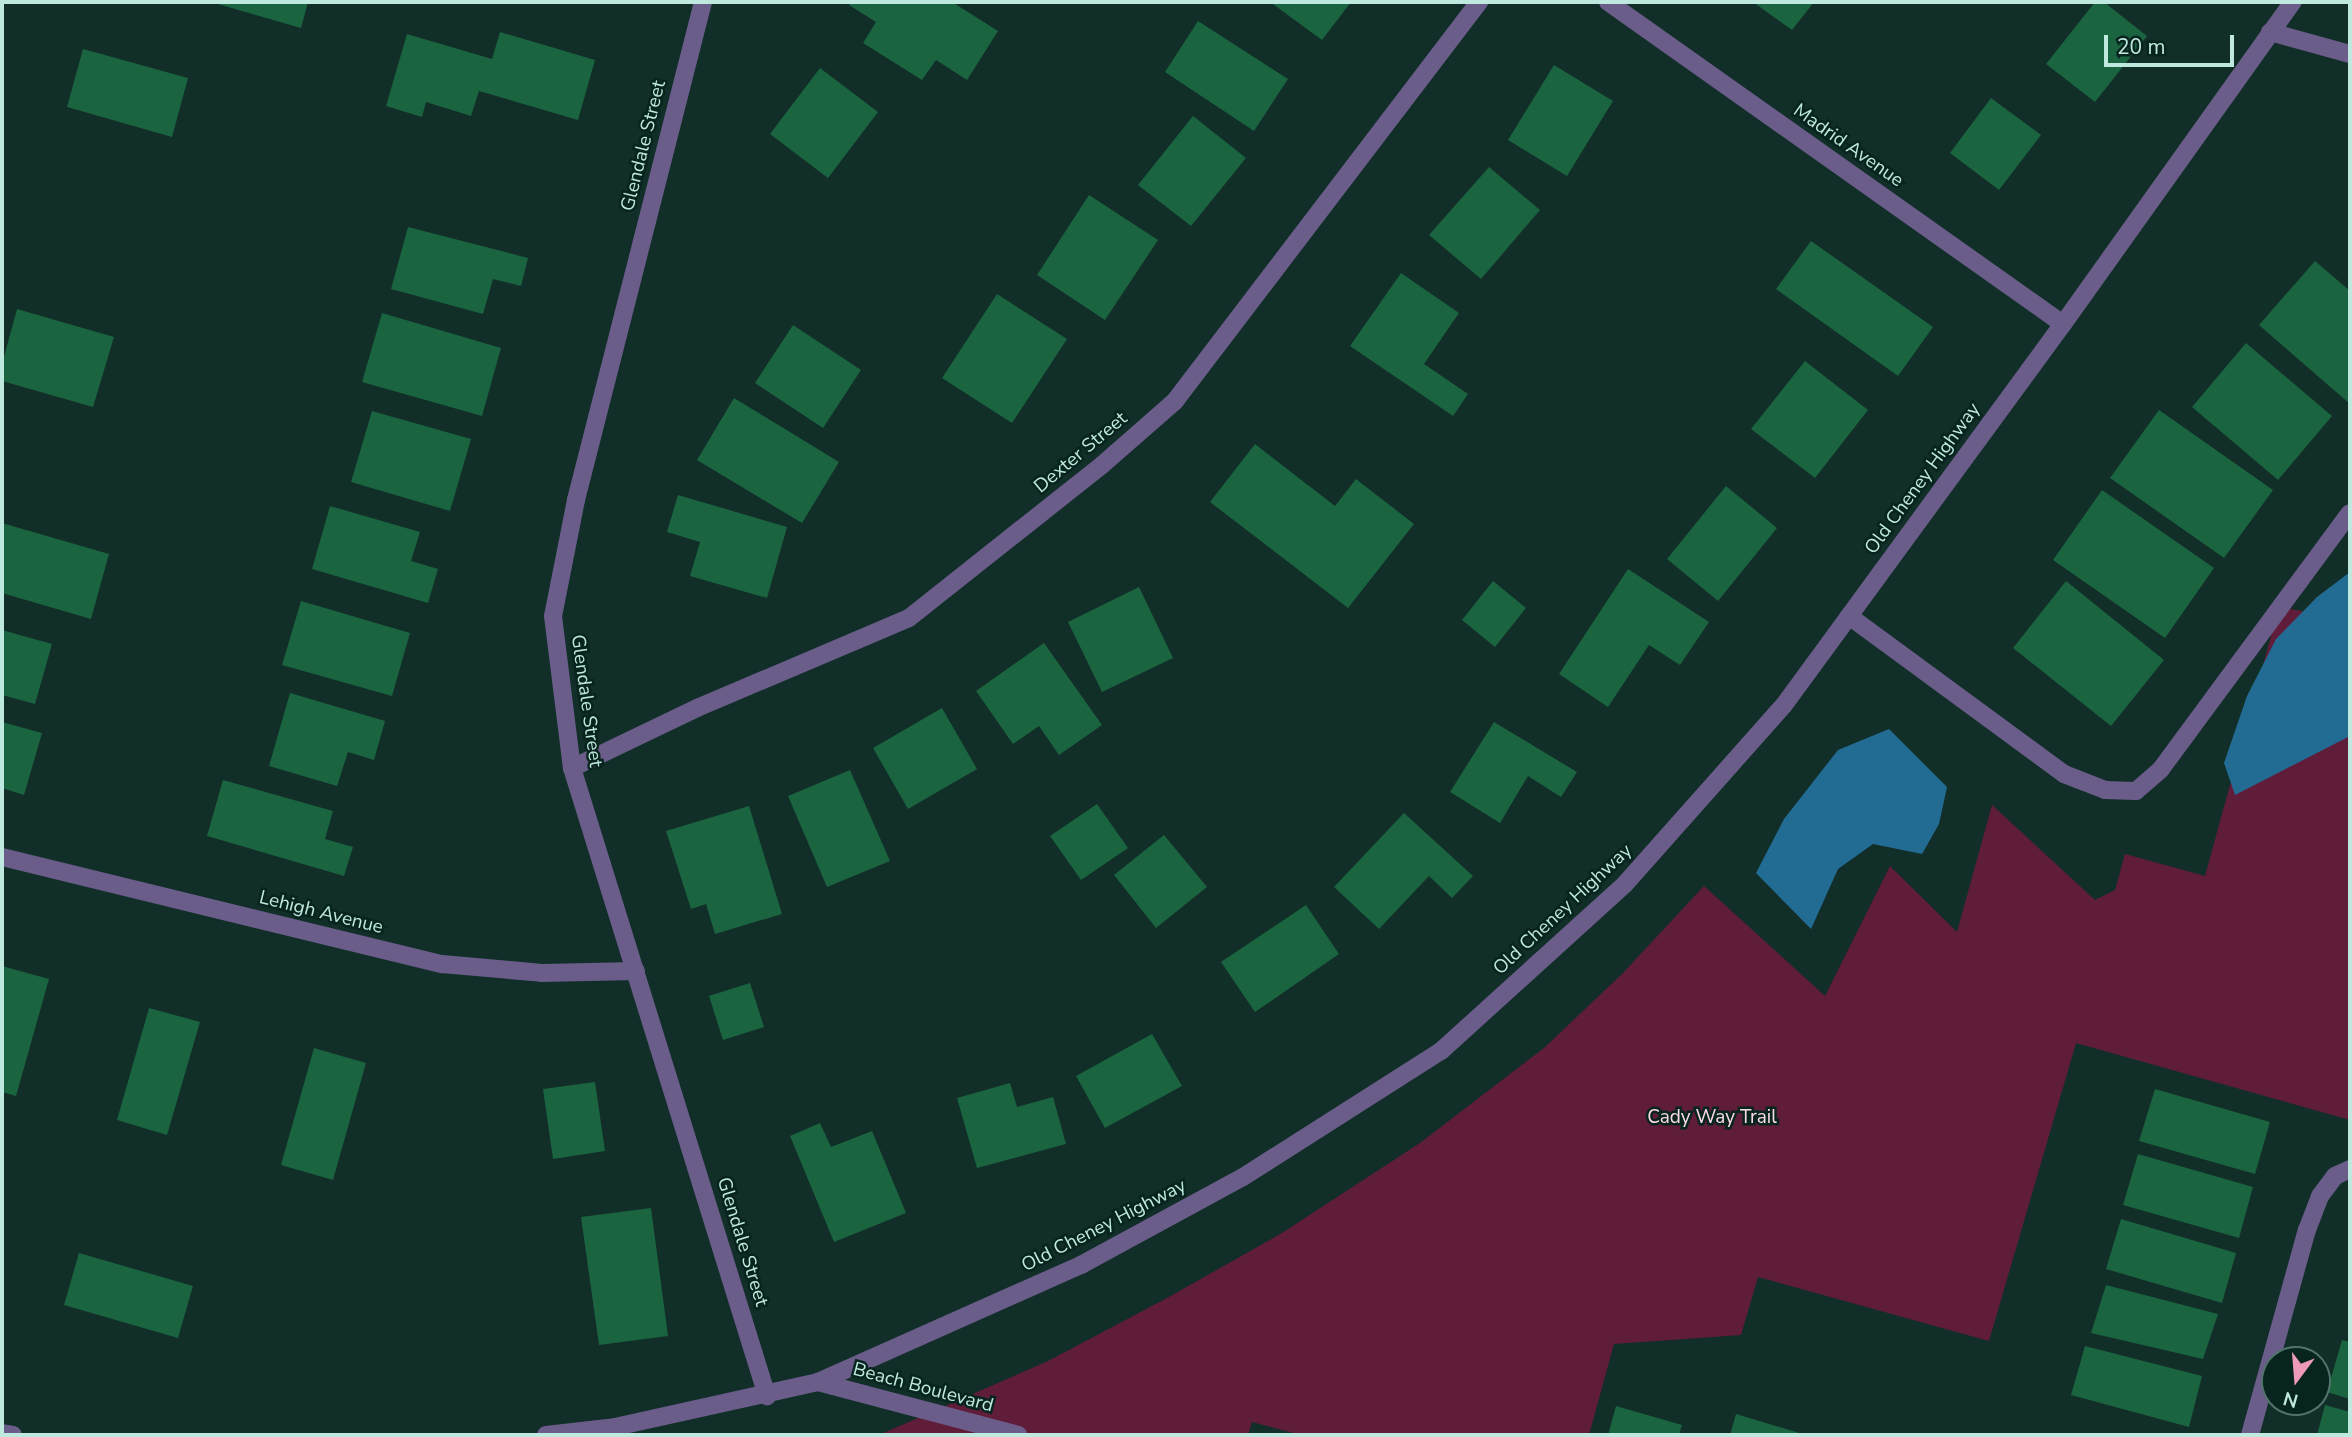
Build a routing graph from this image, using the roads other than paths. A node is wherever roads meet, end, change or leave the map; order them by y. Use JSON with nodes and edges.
{"nodes":[{"id":1,"x":703,"y":2,"type":"edge"},
{"id":2,"x":1479,"y":2,"type":"edge"},
{"id":3,"x":1608,"y":2,"type":"edge"},
{"id":4,"x":2293,"y":2,"type":"edge"},
{"id":5,"x":2270,"y":32,"type":"junction"},
{"id":6,"x":2350,"y":54,"type":"edge"},
{"id":7,"x":2063,"y":324,"type":"junction"},
{"id":8,"x":2350,"y":513,"type":"edge"},
{"id":9,"x":1849,"y":616,"type":"junction"},
{"id":10,"x":572,"y":768,"type":"junction"},
{"id":11,"x":2,"y":857,"type":"edge"},
{"id":12,"x":636,"y":971,"type":"junction"},
{"id":13,"x":2350,"y":1169,"type":"edge"},
{"id":14,"x":818,"y":1382,"type":"junction"},
{"id":15,"x":767,"y":1396,"type":"junction"},
{"id":16,"x":2,"y":1433,"type":"edge"},
{"id":17,"x":13,"y":1435,"type":"edge"},
{"id":18,"x":546,"y":1435,"type":"edge"},
{"id":19,"x":1018,"y":1435,"type":"edge"},
{"id":20,"x":2250,"y":1435,"type":"edge"}],
"edges":[{"from":1,"to":10,"type":"street","name":"Glendale Street"},
{"from":2,"to":10,"type":"street","name":"Dexter Street"},
{"from":3,"to":7,"type":"street","name":"Madrid Avenue"},
{"from":4,"to":5,"type":"street","name":"Old Cheney Highway"},
{"from":5,"to":6,"type":"street"},
{"from":5,"to":7,"type":"street","name":"Old Cheney Highway"},
{"from":7,"to":9,"type":"street","name":"Old Cheney Highway"},
{"from":8,"to":9,"type":"street"},
{"from":9,"to":14,"type":"street","name":"Old Cheney Highway"},
{"from":10,"to":12,"type":"street","name":"Glendale Street"},
{"from":11,"to":12,"type":"street","name":"Lehigh Avenue"},
{"from":12,"to":15,"type":"street","name":"Glendale Street"},
{"from":13,"to":20,"type":"street"},
{"from":14,"to":15,"type":"street","name":"Old Cheney Highway"},
{"from":14,"to":19,"type":"street","name":"Beach Boulevard"},
{"from":15,"to":18,"type":"street","name":"Old Cheney Highway"},
{"from":16,"to":17,"type":"street"}]}
